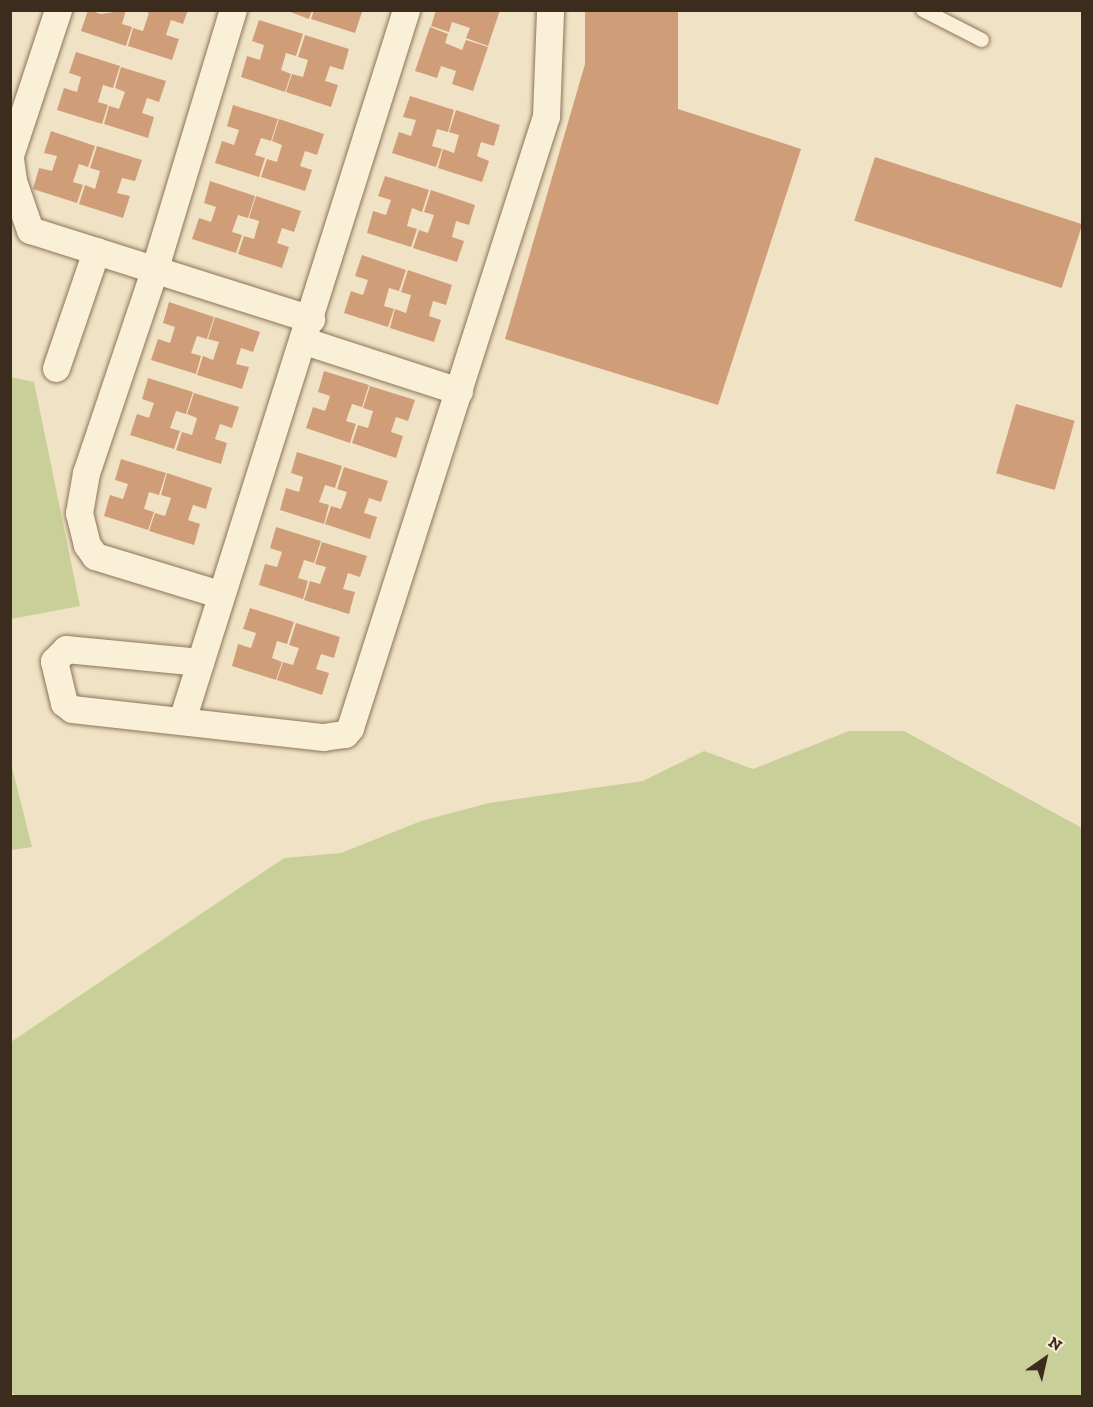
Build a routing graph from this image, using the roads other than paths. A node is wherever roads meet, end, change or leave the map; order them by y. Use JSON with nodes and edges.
{"nodes":[{"id":1,"x":58,"y":10,"type":"edge"},
{"id":2,"x":233,"y":10,"type":"edge"},
{"id":3,"x":406,"y":10,"type":"edge"},
{"id":4,"x":550,"y":10,"type":"edge"},
{"id":5,"x":923,"y":10,"type":"edge"},
{"id":6,"x":982,"y":40,"type":"dead end"},
{"id":7,"x":10,"y":157,"type":"edge"},
{"id":8,"x":96,"y":251,"type":"junction"},
{"id":9,"x":154,"y":271,"type":"junction"},
{"id":10,"x":308,"y":330,"type":"junction"},
{"id":11,"x":56,"y":368,"type":"dead end"},
{"id":12,"x":459,"y":391,"type":"junction"},
{"id":13,"x":219,"y":594,"type":"junction"},
{"id":14,"x":200,"y":662,"type":"junction"},
{"id":15,"x":182,"y":720,"type":"junction"}],
"edges":[{"from":1,"to":7,"type":"street"},
{"from":2,"to":9,"type":"street"},
{"from":3,"to":10,"type":"street"},
{"from":4,"to":12,"type":"street"},
{"from":5,"to":6,"type":"lane"},
{"from":7,"to":8,"type":"street"},
{"from":8,"to":9,"type":"street"},
{"from":8,"to":11,"type":"street"},
{"from":9,"to":10,"type":"street"},
{"from":9,"to":13,"type":"street"},
{"from":10,"to":12,"type":"street"},
{"from":10,"to":13,"type":"street"},
{"from":12,"to":15,"type":"street"},
{"from":13,"to":14,"type":"street"},
{"from":14,"to":15,"type":"street"},
{"from":14,"to":15,"type":"street"}]}
